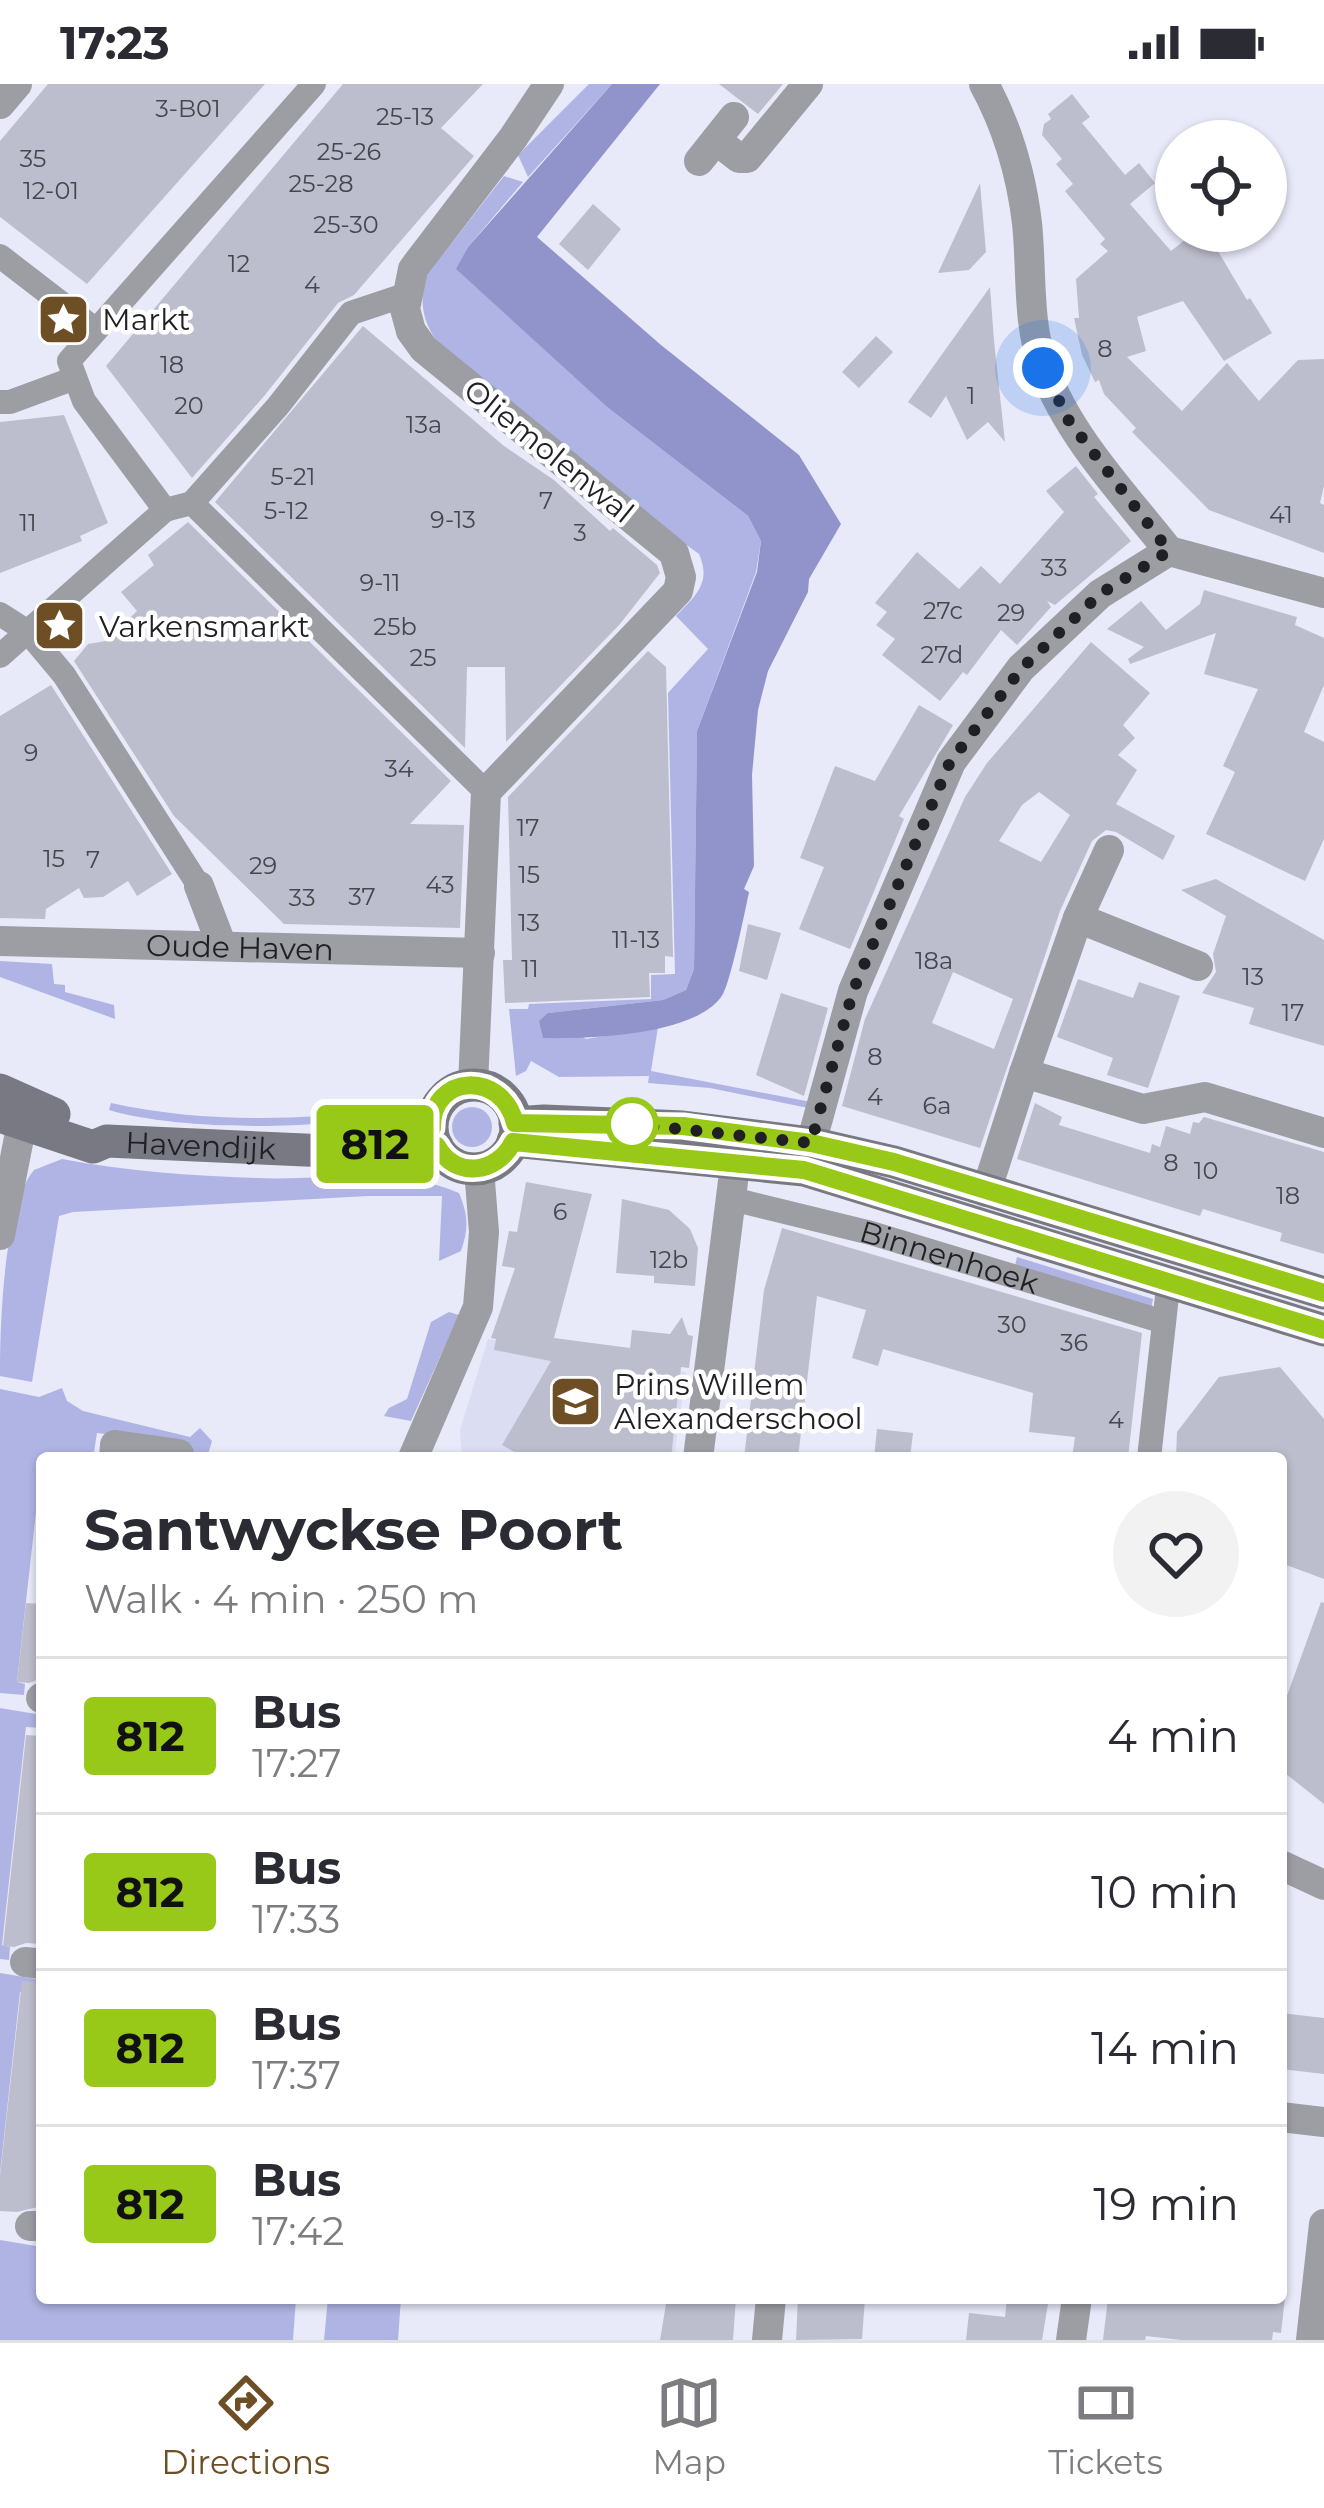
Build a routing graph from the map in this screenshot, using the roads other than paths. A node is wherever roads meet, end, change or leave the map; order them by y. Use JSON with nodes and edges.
{"nodes":[{"id":1,"x":17,"y":84,"type":"edge"},
{"id":2,"x":314,"y":84,"type":"edge"},
{"id":3,"x":549,"y":84,"type":"edge"},
{"id":4,"x":808,"y":84,"type":"edge"},
{"id":5,"x":984,"y":84,"type":"edge"},
{"id":6,"x":0,"y":104,"type":"edge"},
{"id":7,"x":716,"y":140,"type":"dead end"},
{"id":8,"x":0,"y":256,"type":"edge"},
{"id":9,"x":405,"y":295,"type":"junction"},
{"id":10,"x":96,"y":330,"type":"junction"},
{"id":11,"x":72,"y":370,"type":"junction"},
{"id":12,"x":0,"y":402,"type":"edge"},
{"id":13,"x":192,"y":503,"type":"junction"},
{"id":14,"x":165,"y":511,"type":"junction"},
{"id":15,"x":1169,"y":551,"type":"junction"},
{"id":16,"x":1324,"y":593,"type":"edge"},
{"id":17,"x":0,"y":614,"type":"edge"},
{"id":18,"x":28,"y":632,"type":"junction"},
{"id":19,"x":0,"y":656,"type":"edge"},
{"id":20,"x":486,"y":792,"type":"junction"},
{"id":21,"x":1109,"y":850,"type":"dead end"},
{"id":22,"x":199,"y":886,"type":"joint"},
{"id":23,"x":1078,"y":918,"type":"junction"},
{"id":24,"x":0,"y":941,"type":"edge"},
{"id":25,"x":222,"y":946,"type":"junction"},
{"id":26,"x":480,"y":953,"type":"junction"},
{"id":27,"x":1198,"y":966,"type":"dead end"},
{"id":28,"x":1024,"y":1073,"type":"junction"},
{"id":29,"x":473,"y":1084,"type":"junction"},
{"id":30,"x":0,"y":1090,"type":"edge"},
{"id":31,"x":19,"y":1115,"type":"edge"},
{"id":32,"x":514,"y":1132,"type":"junction"},
{"id":33,"x":1324,"y":1133,"type":"edge"},
{"id":34,"x":434,"y":1137,"type":"junction"},
{"id":35,"x":810,"y":1146,"type":"junction"},
{"id":36,"x":737,"y":1148,"type":"junction"},
{"id":37,"x":479,"y":1169,"type":"junction"},
{"id":38,"x":986,"y":1192,"type":"junction"},
{"id":39,"x":732,"y":1199,"type":"junction"},
{"id":40,"x":0,"y":1235,"type":"edge"},
{"id":41,"x":1324,"y":1294,"type":"edge"},
{"id":42,"x":1167,"y":1296,"type":"dead end"},
{"id":43,"x":1164,"y":1322,"type":"junction"},
{"id":44,"x":1324,"y":1330,"type":"edge"},
{"id":45,"x":115,"y":1452,"type":"edge"},
{"id":46,"x":166,"y":1452,"type":"edge"},
{"id":47,"x":415,"y":1452,"type":"edge"},
{"id":48,"x":699,"y":1452,"type":"edge"},
{"id":49,"x":1150,"y":1452,"type":"edge"},
{"id":50,"x":1287,"y":1868,"type":"edge"},
{"id":51,"x":1324,"y":1885,"type":"edge"},
{"id":52,"x":1287,"y":2118,"type":"edge"},
{"id":53,"x":1324,"y":2122,"type":"edge"},
{"id":54,"x":1324,"y":2224,"type":"edge"},
{"id":55,"x":770,"y":2304,"type":"edge"},
{"id":56,"x":1076,"y":2304,"type":"edge"},
{"id":57,"x":767,"y":2340,"type":"edge"},
{"id":58,"x":1072,"y":2340,"type":"edge"},
{"id":59,"x":1311,"y":2340,"type":"edge"}],
"edges":[{"from":1,"to":6,"type":"street"},
{"from":2,"to":10,"type":"street"},
{"from":3,"to":9,"type":"street"},
{"from":4,"to":7,"type":"street"},
{"from":5,"to":15,"type":"street"},
{"from":8,"to":10,"type":"street"},
{"from":9,"to":13,"type":"street"},
{"from":9,"to":20,"type":"street","name":"Oliemolenwal"},
{"from":10,"to":11,"type":"street"},
{"from":11,"to":12,"type":"street"},
{"from":11,"to":14,"type":"street"},
{"from":13,"to":14,"type":"street"},
{"from":13,"to":20,"type":"street"},
{"from":14,"to":18,"type":"street"},
{"from":15,"to":16,"type":"street"},
{"from":15,"to":35,"type":"street"},
{"from":17,"to":18,"type":"street"},
{"from":18,"to":19,"type":"street"},
{"from":18,"to":22,"type":"street"},
{"from":20,"to":26,"type":"street"},
{"from":21,"to":23,"type":"street"},
{"from":22,"to":25,"type":"street"},
{"from":23,"to":27,"type":"street"},
{"from":23,"to":28,"type":"street"},
{"from":24,"to":25,"type":"street","name":"Oude Haven"},
{"from":25,"to":26,"type":"street","name":"Oude Haven"},
{"from":26,"to":29,"type":"street"},
{"from":28,"to":33,"type":"street"},
{"from":28,"to":38,"type":"street"},
{"from":29,"to":32,"type":"main road"},
{"from":29,"to":34,"type":"main road"},
{"from":30,"to":31,"type":"main road","name":"Havendijk"},
{"from":31,"to":34,"type":"main road","name":"Havendijk"},
{"from":31,"to":40,"type":"street"},
{"from":32,"to":36,"type":"main road","name":"Binnenhoek"},
{"from":32,"to":37,"type":"main road"},
{"from":34,"to":37,"type":"main road"},
{"from":35,"to":36,"type":"main road","name":"Binnenhoek"},
{"from":35,"to":38,"type":"main road","name":"Binnenhoek"},
{"from":35,"to":44,"type":"main road","name":"Binnenhoek"},
{"from":36,"to":39,"type":"street"},
{"from":37,"to":47,"type":"street"},
{"from":38,"to":41,"type":"main road","name":"Binnenhoek"},
{"from":39,"to":43,"type":"street","name":"Binnenhoek"},
{"from":39,"to":48,"type":"street"},
{"from":42,"to":43,"type":"street"},
{"from":43,"to":49,"type":"street"},
{"from":45,"to":46,"type":"street"},
{"from":50,"to":51,"type":"street"},
{"from":52,"to":53,"type":"street"},
{"from":54,"to":59,"type":"street"},
{"from":55,"to":57,"type":"street"},
{"from":56,"to":58,"type":"street"}]}
